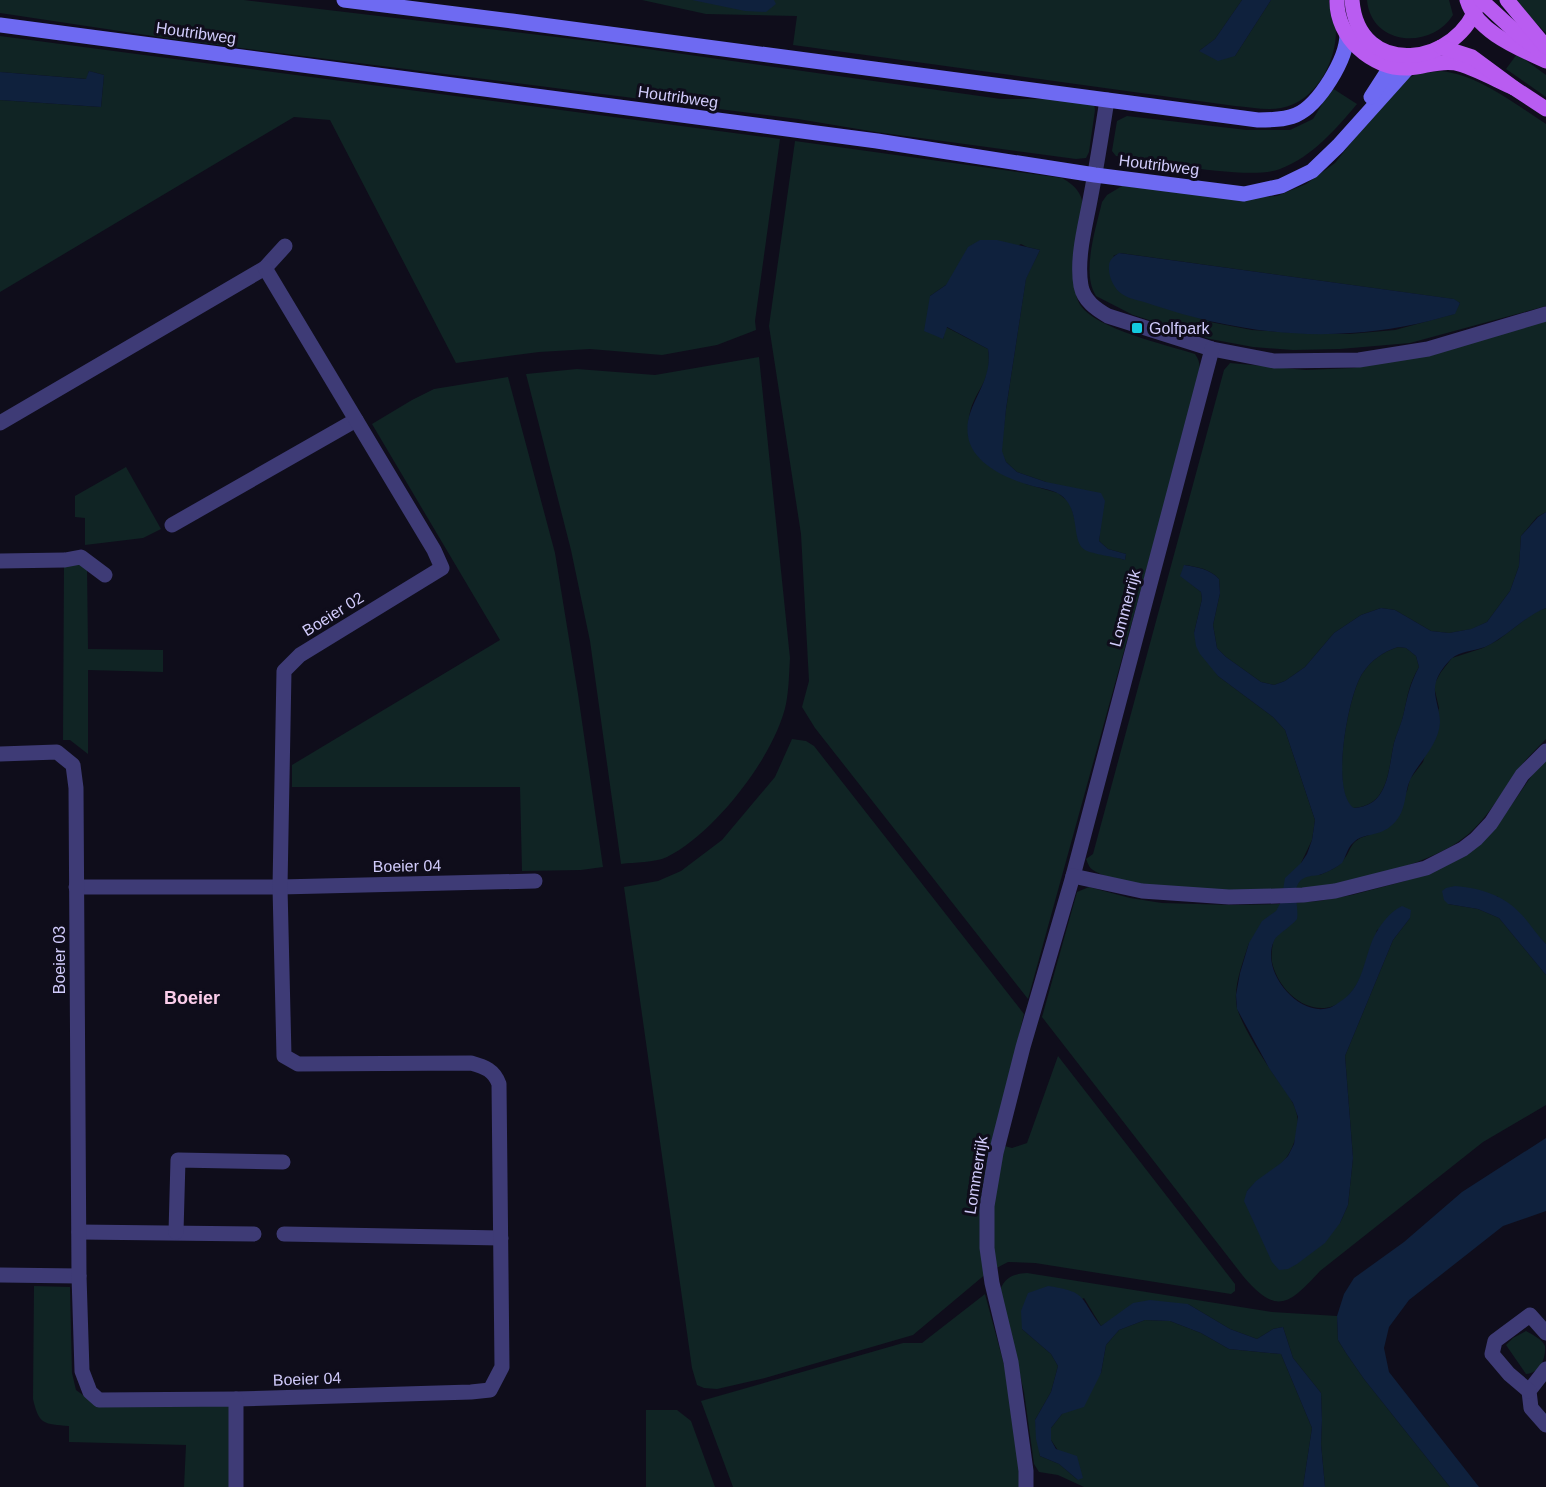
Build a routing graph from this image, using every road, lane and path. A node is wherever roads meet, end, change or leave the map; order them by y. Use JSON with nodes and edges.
{"nodes":[{"id":1,"x":344,"y":0,"type":"edge"},
{"id":2,"x":1337,"y":0,"type":"edge"},
{"id":3,"x":1352,"y":0,"type":"edge"},
{"id":4,"x":1467,"y":0,"type":"edge"},
{"id":5,"x":1480,"y":0,"type":"edge"},
{"id":6,"x":1507,"y":0,"type":"edge"},
{"id":7,"x":1474,"y":15,"type":"junction"},
{"id":8,"x":0,"y":25,"type":"edge"},
{"id":9,"x":1347,"y":34,"type":"junction"},
{"id":10,"x":1441,"y":47,"type":"junction"},
{"id":11,"x":1546,"y":47,"type":"edge"},
{"id":12,"x":1546,"y":56,"type":"edge"},
{"id":13,"x":1546,"y":61,"type":"edge"},
{"id":14,"x":1400,"y":63,"type":"junction"},
{"id":15,"x":1514,"y":88,"type":"junction"},
{"id":16,"x":1107,"y":100,"type":"junction"},
{"id":17,"x":1546,"y":109,"type":"edge"},
{"id":18,"x":1095,"y":175,"type":"junction"},
{"id":19,"x":285,"y":246,"type":"dead end"},
{"id":20,"x":266,"y":268,"type":"junction"},
{"id":21,"x":1546,"y":314,"type":"edge"},
{"id":22,"x":1212,"y":349,"type":"junction"},
{"id":23,"x":356,"y":420,"type":"junction"},
{"id":24,"x":0,"y":423,"type":"edge"},
{"id":25,"x":172,"y":525,"type":"dead end"},
{"id":26,"x":0,"y":561,"type":"edge"},
{"id":27,"x":105,"y":575,"type":"dead end"},
{"id":28,"x":1546,"y":752,"type":"edge"},
{"id":29,"x":0,"y":753,"type":"edge"},
{"id":30,"x":1073,"y":876,"type":"junction"},
{"id":31,"x":535,"y":881,"type":"dead end"},
{"id":32,"x":76,"y":887,"type":"junction"},
{"id":33,"x":279,"y":887,"type":"junction"},
{"id":34,"x":283,"y":1162,"type":"dead end"},
{"id":35,"x":79,"y":1232,"type":"junction"},
{"id":36,"x":176,"y":1232,"type":"junction"},
{"id":37,"x":254,"y":1234,"type":"dead end"},
{"id":38,"x":284,"y":1234,"type":"dead end"},
{"id":39,"x":501,"y":1238,"type":"junction"},
{"id":40,"x":0,"y":1275,"type":"edge"},
{"id":41,"x":79,"y":1276,"type":"junction"},
{"id":42,"x":1546,"y":1333,"type":"edge"},
{"id":43,"x":1546,"y":1370,"type":"edge"},
{"id":44,"x":1529,"y":1391,"type":"junction"},
{"id":45,"x":236,"y":1399,"type":"junction"},
{"id":46,"x":1546,"y":1425,"type":"edge"},
{"id":47,"x":236,"y":1487,"type":"edge"},
{"id":48,"x":1026,"y":1487,"type":"edge"}],
"edges":[{"from":1,"to":16,"type":"main road"},
{"from":2,"to":9,"type":"main road"},
{"from":3,"to":14,"type":"main road"},
{"from":4,"to":7,"type":"main road"},
{"from":5,"to":7,"type":"main road"},
{"from":5,"to":12,"type":"main road"},
{"from":6,"to":11,"type":"main road"},
{"from":7,"to":10,"type":"main road"},
{"from":7,"to":13,"type":"main road"},
{"from":8,"to":18,"type":"main road","name":"Houtribweg"},
{"from":9,"to":14,"type":"main road"},
{"from":9,"to":16,"type":"main road"},
{"from":10,"to":14,"type":"main road"},
{"from":10,"to":15,"type":"main road"},
{"from":14,"to":15,"type":"main road"},
{"from":14,"to":18,"type":"main road","name":"Houtribweg"},
{"from":15,"to":17,"type":"main road"},
{"from":16,"to":18,"type":"street"},
{"from":18,"to":22,"type":"street"},
{"from":19,"to":20,"type":"street"},
{"from":20,"to":23,"type":"street","name":"Boeier 02"},
{"from":20,"to":24,"type":"street"},
{"from":21,"to":22,"type":"street"},
{"from":22,"to":30,"type":"street","name":"Lommerrijk"},
{"from":23,"to":25,"type":"street"},
{"from":23,"to":33,"type":"street","name":"Boeier 02"},
{"from":26,"to":27,"type":"street"},
{"from":28,"to":30,"type":"street"},
{"from":29,"to":32,"type":"street","name":"Boeier 03"},
{"from":30,"to":48,"type":"street","name":"Lommerrijk"},
{"from":31,"to":33,"type":"street","name":"Boeier 04"},
{"from":32,"to":33,"type":"street","name":"Boeier 04"},
{"from":32,"to":35,"type":"street","name":"Boeier 03"},
{"from":33,"to":39,"type":"street","name":"Boeier 04"},
{"from":34,"to":36,"type":"street"},
{"from":35,"to":36,"type":"street"},
{"from":35,"to":41,"type":"street","name":"Boeier 03"},
{"from":36,"to":37,"type":"street"},
{"from":38,"to":39,"type":"street"},
{"from":39,"to":45,"type":"street","name":"Boeier 04"},
{"from":40,"to":41,"type":"street"},
{"from":41,"to":45,"type":"street","name":"Boeier 04"},
{"from":42,"to":44,"type":"street"},
{"from":43,"to":44,"type":"street"},
{"from":44,"to":46,"type":"street"},
{"from":45,"to":47,"type":"street"}]}
